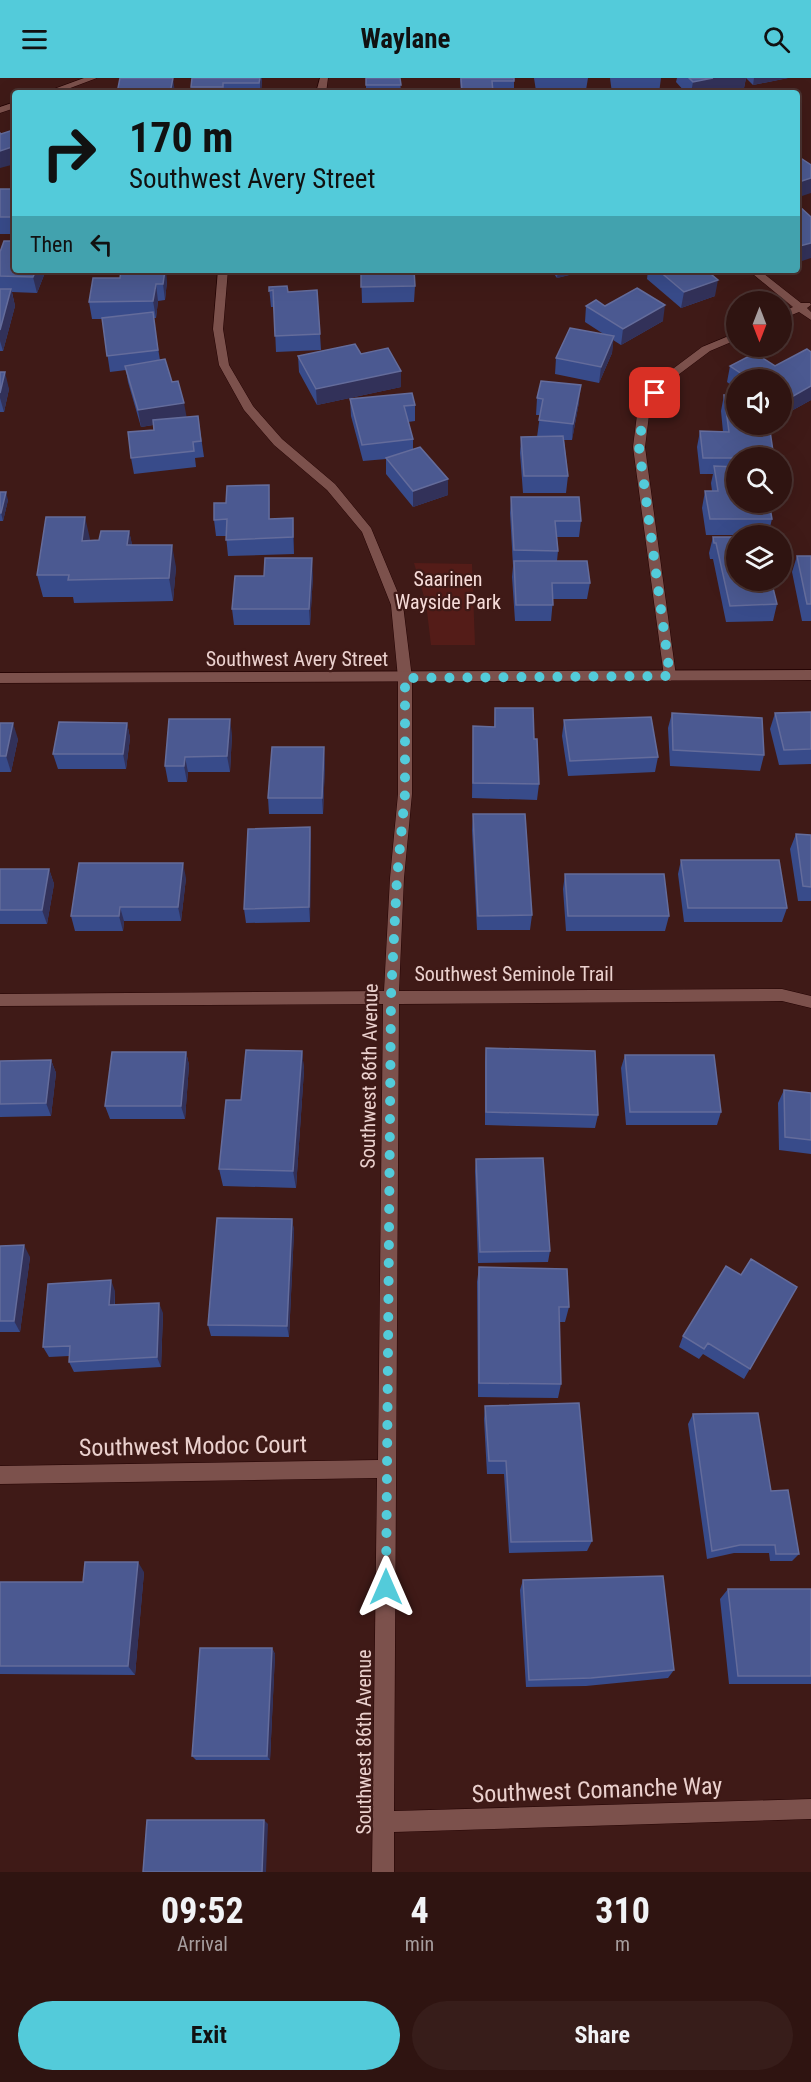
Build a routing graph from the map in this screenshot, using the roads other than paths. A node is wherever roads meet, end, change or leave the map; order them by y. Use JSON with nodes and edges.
{"nodes":[{"id":1,"x":93,"y":78,"type":"edge"},
{"id":2,"x":57,"y":90,"type":"edge"},
{"id":3,"x":223,"y":273,"type":"edge"},
{"id":4,"x":757,"y":273,"type":"edge"},
{"id":5,"x":811,"y":303,"type":"edge"},
{"id":6,"x":800,"y":308,"type":"junction"},
{"id":7,"x":792,"y":312,"type":"edge"},
{"id":8,"x":811,"y":317,"type":"edge"},
{"id":9,"x":726,"y":340,"type":"edge"},
{"id":10,"x":811,"y":675,"type":"edge"},
{"id":11,"x":670,"y":676,"type":"junction"},
{"id":12,"x":0,"y":678,"type":"edge"},
{"id":13,"x":405,"y":678,"type":"junction"},
{"id":14,"x":391,"y":996,"type":"junction"},
{"id":15,"x":0,"y":1000,"type":"edge"},
{"id":16,"x":811,"y":1002,"type":"edge"},
{"id":17,"x":387,"y":1469,"type":"junction"},
{"id":18,"x":0,"y":1475,"type":"edge"},
{"id":19,"x":811,"y":1809,"type":"edge"},
{"id":20,"x":384,"y":1822,"type":"junction"},
{"id":21,"x":384,"y":1872,"type":"edge"}],
"edges":[{"from":1,"to":2,"type":"street"},
{"from":3,"to":13,"type":"street","name":"Southwest 86th Avenue"},
{"from":4,"to":6,"type":"street"},
{"from":5,"to":6,"type":"street"},
{"from":6,"to":7,"type":"street"},
{"from":6,"to":8,"type":"street"},
{"from":9,"to":11,"type":"street"},
{"from":10,"to":11,"type":"street","name":"Southwest Avery Street"},
{"from":11,"to":13,"type":"street","name":"Southwest Avery Street"},
{"from":12,"to":13,"type":"street","name":"Southwest Avery Street"},
{"from":13,"to":14,"type":"street","name":"Southwest 86th Avenue"},
{"from":14,"to":15,"type":"street","name":"Southwest Seminole Trail"},
{"from":14,"to":16,"type":"street","name":"Southwest Seminole Trail"},
{"from":14,"to":17,"type":"street","name":"Southwest 86th Avenue"},
{"from":17,"to":18,"type":"street","name":"Southwest Modoc Court"},
{"from":17,"to":20,"type":"street","name":"Southwest 86th Avenue"},
{"from":19,"to":20,"type":"street","name":"Southwest Comanche Way"},
{"from":20,"to":21,"type":"street","name":"Southwest 86th Avenue"}]}
